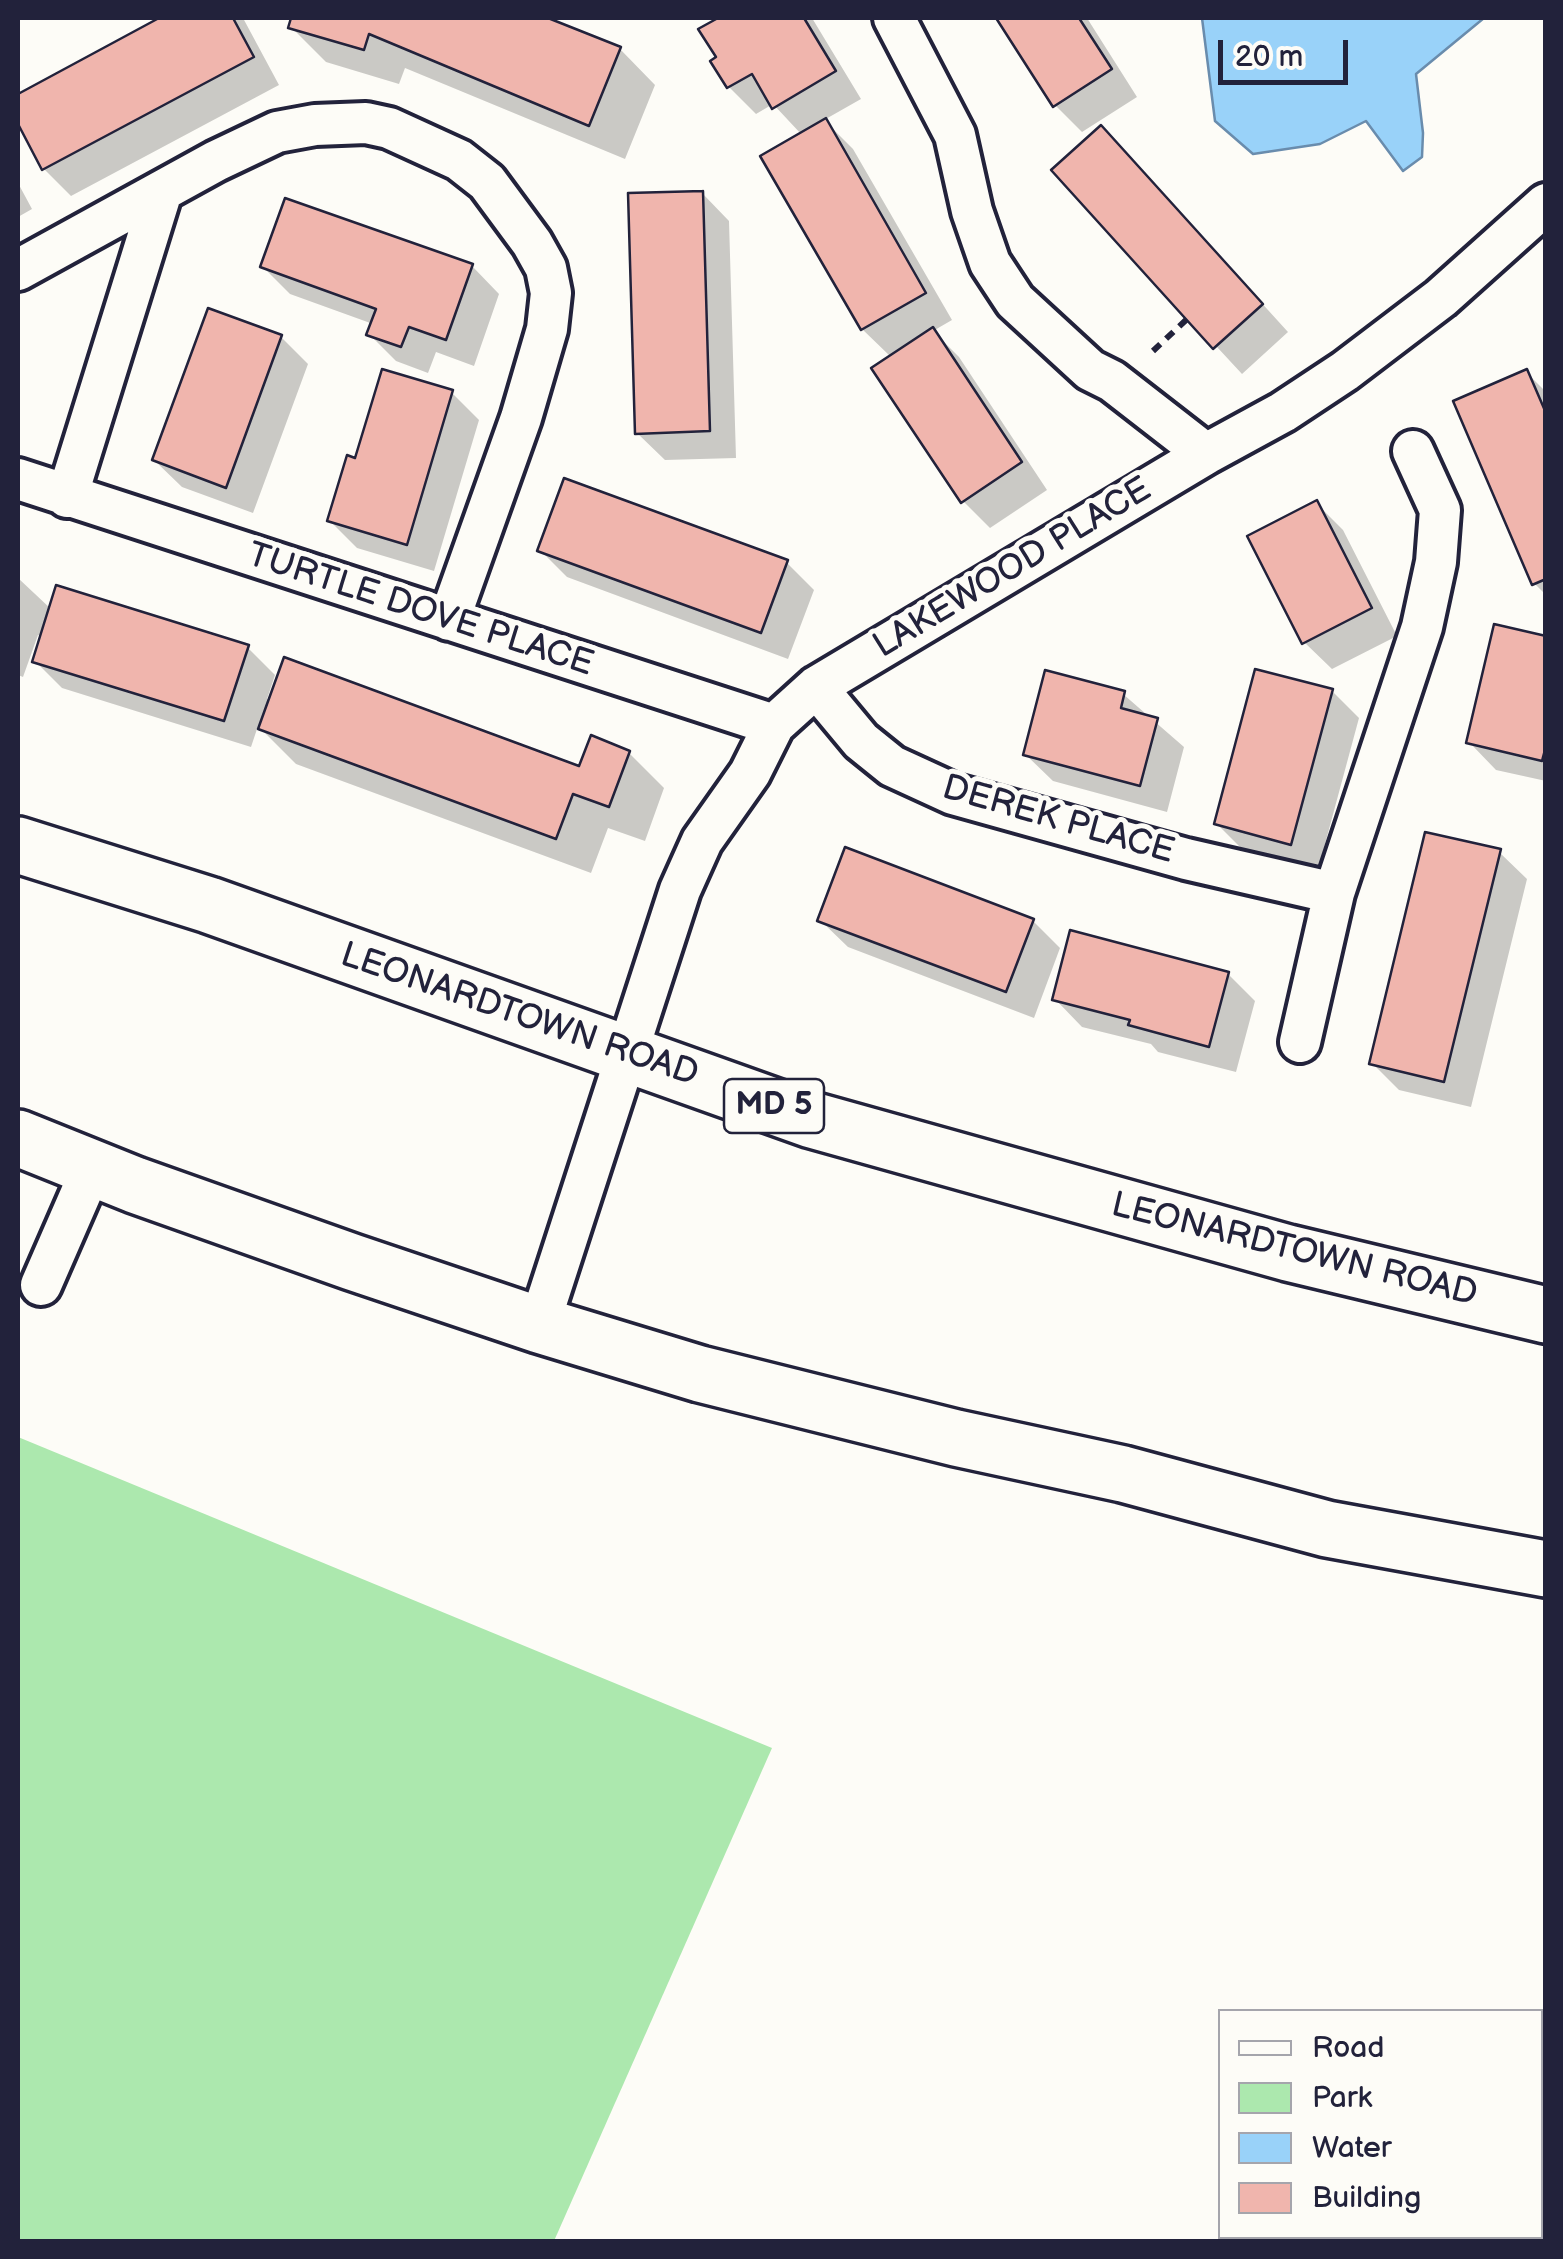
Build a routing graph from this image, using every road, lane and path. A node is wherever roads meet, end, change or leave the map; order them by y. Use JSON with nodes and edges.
{"nodes":[{"id":1,"x":894,"y":18,"type":"edge"},
{"id":2,"x":162,"y":191,"type":"junction"},
{"id":3,"x":1546,"y":204,"type":"edge"},
{"id":4,"x":18,"y":270,"type":"edge"},
{"id":5,"x":1186,"y":320,"type":"dead end"},
{"id":6,"x":1153,"y":351,"type":"dead end"},
{"id":7,"x":1413,"y":451,"type":"dead end"},
{"id":8,"x":1206,"y":454,"type":"junction"},
{"id":9,"x":18,"y":479,"type":"edge"},
{"id":10,"x":67,"y":496,"type":"junction"},
{"id":11,"x":449,"y":620,"type":"junction"},
{"id":12,"x":816,"y":687,"type":"junction"},
{"id":13,"x":774,"y":725,"type":"junction"},
{"id":14,"x":18,"y":845,"type":"edge"},
{"id":15,"x":1334,"y":893,"type":"junction"},
{"id":16,"x":1300,"y":1042,"type":"dead end"},
{"id":17,"x":629,"y":1052,"type":"junction"},
{"id":18,"x":18,"y":1138,"type":"edge"},
{"id":19,"x":92,"y":1168,"type":"junction"},
{"id":20,"x":41,"y":1285,"type":"dead end"},
{"id":21,"x":1546,"y":1314,"type":"edge"},
{"id":22,"x":539,"y":1326,"type":"junction"},
{"id":23,"x":1546,"y":1569,"type":"edge"}],
"edges":[{"from":1,"to":8,"type":"street"},
{"from":2,"to":4,"type":"street"},
{"from":2,"to":10,"type":"street"},
{"from":2,"to":11,"type":"street"},
{"from":3,"to":8,"type":"street","name":"LAKEWOOD PLACE"},
{"from":5,"to":6,"type":"path"},
{"from":7,"to":15,"type":"street"},
{"from":8,"to":12,"type":"street","name":"LAKEWOOD PLACE"},
{"from":9,"to":10,"type":"street","name":"TURTLE DOVE PLACE"},
{"from":10,"to":11,"type":"street","name":"TURTLE DOVE PLACE"},
{"from":11,"to":13,"type":"street","name":"TURTLE DOVE PLACE"},
{"from":12,"to":13,"type":"street","name":"LAKEWOOD PLACE"},
{"from":12,"to":15,"type":"street","name":"DEREK PLACE"},
{"from":13,"to":17,"type":"street","name":"LAKEWOOD PLACE"},
{"from":14,"to":17,"type":"highway","name":"LEONARDTOWN ROAD","number":"MD 5"},
{"from":15,"to":16,"type":"street"},
{"from":17,"to":21,"type":"highway","name":"LEONARDTOWN ROAD","number":"MD 5"},
{"from":17,"to":22,"type":"street","name":"LAKEWOOD PLACE"},
{"from":18,"to":19,"type":"highway"},
{"from":19,"to":20,"type":"street"},
{"from":19,"to":22,"type":"highway"},
{"from":22,"to":23,"type":"highway"}]}
